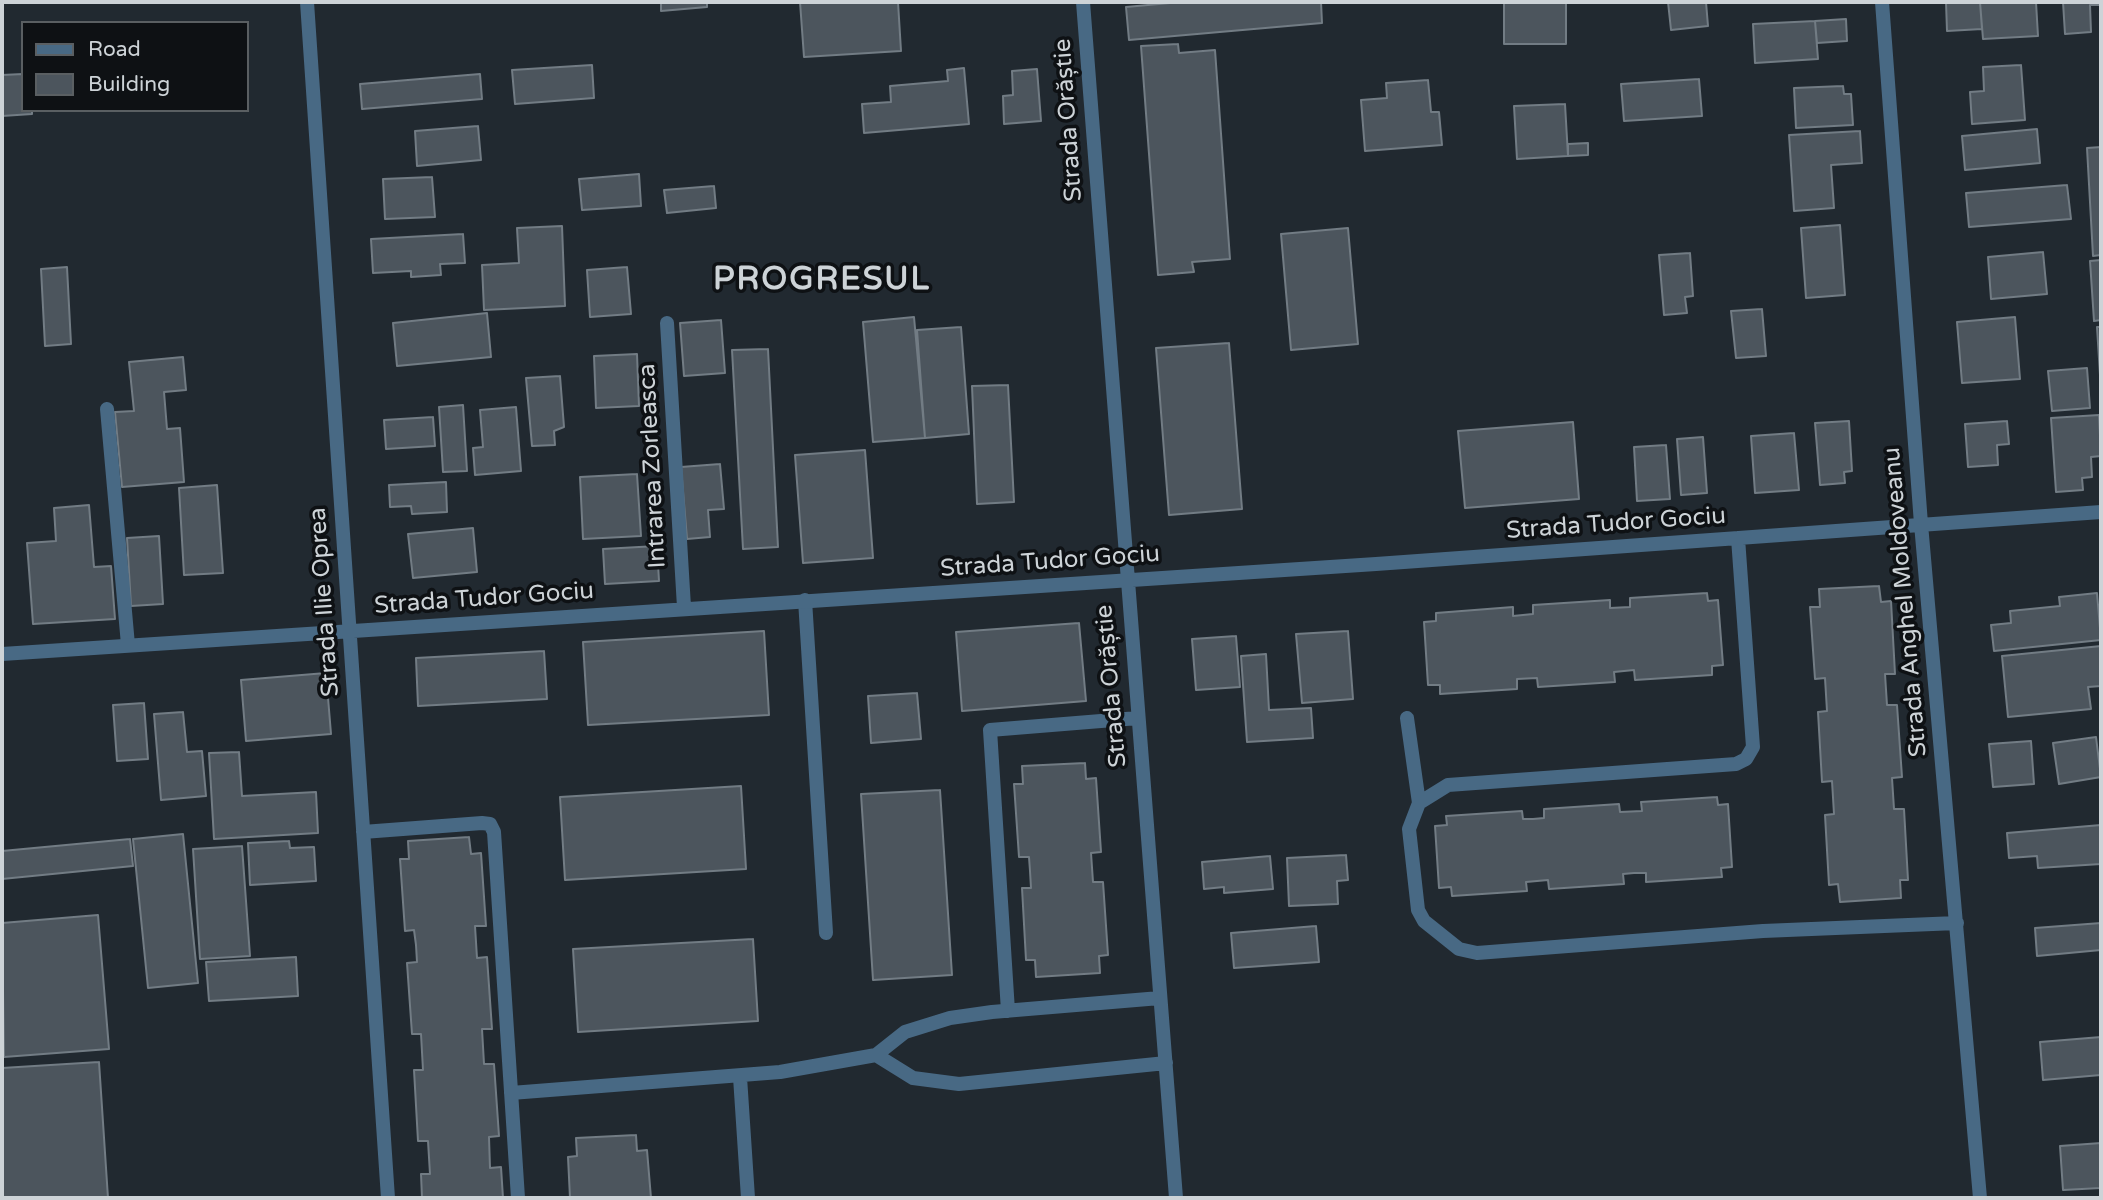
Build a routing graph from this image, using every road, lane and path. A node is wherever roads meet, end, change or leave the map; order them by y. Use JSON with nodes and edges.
{"nodes":[{"id":1,"x":307,"y":2,"type":"edge"},
{"id":2,"x":1083,"y":2,"type":"edge"},
{"id":3,"x":1882,"y":2,"type":"edge"},
{"id":4,"x":667,"y":323,"type":"dead end"},
{"id":5,"x":107,"y":409,"type":"dead end"},
{"id":6,"x":2101,"y":512,"type":"edge"},
{"id":7,"x":1921,"y":524,"type":"junction"},
{"id":8,"x":1738,"y":538,"type":"junction"},
{"id":9,"x":1127,"y":581,"type":"junction"},
{"id":10,"x":805,"y":600,"type":"junction"},
{"id":11,"x":684,"y":607,"type":"junction"},
{"id":12,"x":350,"y":632,"type":"junction"},
{"id":13,"x":128,"y":645,"type":"junction"},
{"id":14,"x":2,"y":654,"type":"edge"},
{"id":15,"x":1138,"y":718,"type":"junction"},
{"id":16,"x":1407,"y":718,"type":"dead end"},
{"id":17,"x":1419,"y":803,"type":"junction"},
{"id":18,"x":363,"y":832,"type":"junction"},
{"id":19,"x":1957,"y":923,"type":"junction"},
{"id":20,"x":826,"y":933,"type":"dead end"},
{"id":21,"x":1160,"y":998,"type":"junction"},
{"id":22,"x":1008,"y":1011,"type":"junction"},
{"id":23,"x":876,"y":1055,"type":"junction"},
{"id":24,"x":1166,"y":1063,"type":"junction"},
{"id":25,"x":740,"y":1077,"type":"junction"},
{"id":26,"x":511,"y":1093,"type":"junction"},
{"id":27,"x":388,"y":1198,"type":"edge"},
{"id":28,"x":518,"y":1198,"type":"edge"},
{"id":29,"x":748,"y":1198,"type":"edge"},
{"id":30,"x":1176,"y":1198,"type":"edge"},
{"id":31,"x":1980,"y":1198,"type":"edge"}],
"edges":[{"from":1,"to":12,"type":"street","name":"Strada Ilie Oprea"},
{"from":2,"to":9,"type":"street","name":"Strada Orăștie"},
{"from":3,"to":7,"type":"street","name":"Strada Anghel Moldoveanu"},
{"from":4,"to":11,"type":"street","name":"Intrarea Zorleasca"},
{"from":5,"to":13,"type":"street"},
{"from":6,"to":7,"type":"street","name":"Strada Tudor Gociu"},
{"from":7,"to":8,"type":"street","name":"Strada Tudor Gociu"},
{"from":7,"to":19,"type":"street","name":"Strada Anghel Moldoveanu"},
{"from":8,"to":9,"type":"street","name":"Strada Tudor Gociu"},
{"from":8,"to":17,"type":"street"},
{"from":9,"to":10,"type":"street","name":"Strada Tudor Gociu"},
{"from":9,"to":15,"type":"street","name":"Strada Orăștie"},
{"from":10,"to":11,"type":"street","name":"Strada Tudor Gociu"},
{"from":10,"to":20,"type":"street"},
{"from":11,"to":12,"type":"street","name":"Strada Tudor Gociu"},
{"from":12,"to":13,"type":"street","name":"Strada Tudor Gociu"},
{"from":12,"to":18,"type":"street","name":"Strada Ilie Oprea"},
{"from":13,"to":14,"type":"street","name":"Strada Tudor Gociu"},
{"from":15,"to":21,"type":"street","name":"Strada Orăștie"},
{"from":15,"to":22,"type":"street"},
{"from":16,"to":17,"type":"street"},
{"from":17,"to":19,"type":"street"},
{"from":18,"to":26,"type":"street"},
{"from":18,"to":27,"type":"street","name":"Strada Ilie Oprea"},
{"from":19,"to":31,"type":"street","name":"Strada Anghel Moldoveanu"},
{"from":21,"to":22,"type":"street"},
{"from":21,"to":24,"type":"street","name":"Strada Orăștie"},
{"from":22,"to":23,"type":"street"},
{"from":23,"to":24,"type":"street"},
{"from":23,"to":25,"type":"street"},
{"from":24,"to":30,"type":"street","name":"Strada Orăștie"},
{"from":25,"to":26,"type":"street"},
{"from":25,"to":29,"type":"street"},
{"from":26,"to":28,"type":"street"}]}
